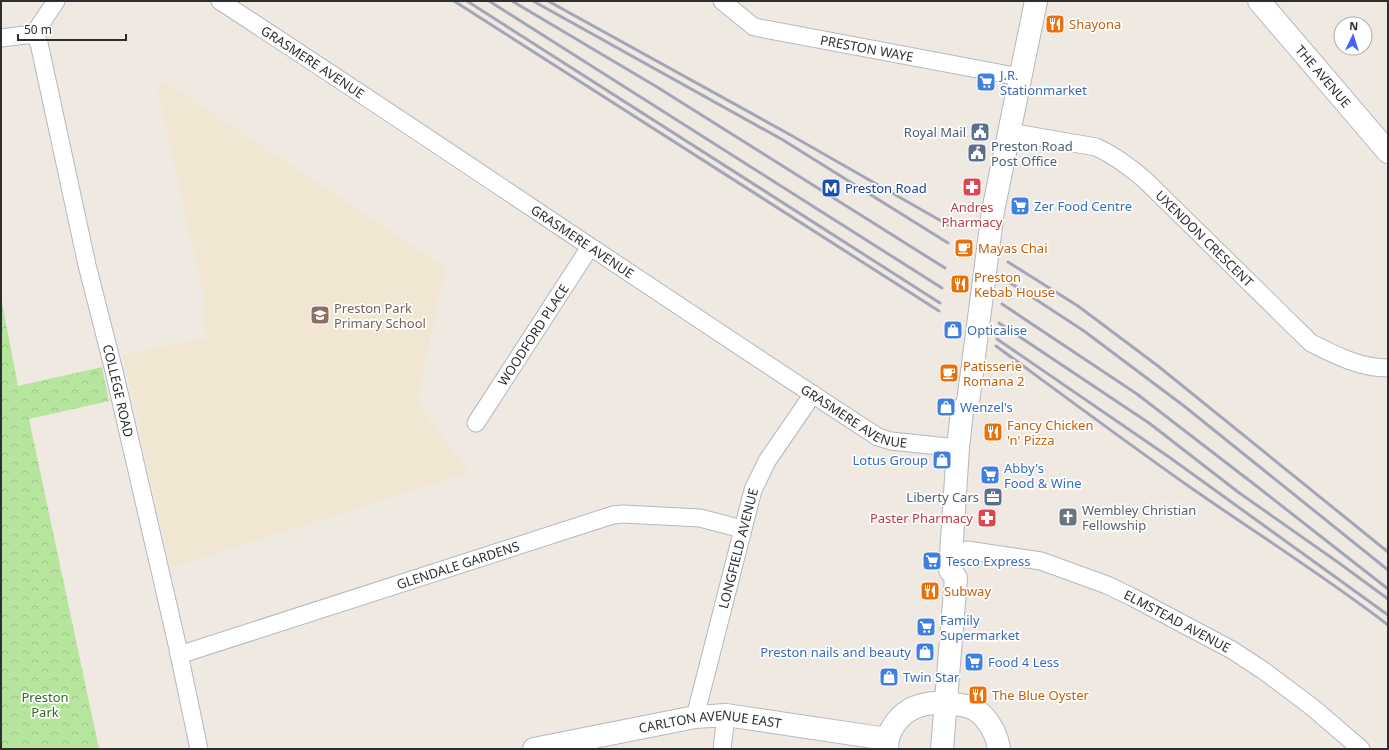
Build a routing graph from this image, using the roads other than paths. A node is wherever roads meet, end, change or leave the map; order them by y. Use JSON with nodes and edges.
{"nodes":[{"id":1,"x":56,"y":1,"type":"edge"},
{"id":2,"x":220,"y":1,"type":"edge"},
{"id":3,"x":722,"y":1,"type":"edge"},
{"id":4,"x":1036,"y":1,"type":"edge"},
{"id":5,"x":1259,"y":1,"type":"edge"},
{"id":6,"x":34,"y":34,"type":"junction"},
{"id":7,"x":1,"y":38,"type":"edge"},
{"id":8,"x":1020,"y":77,"type":"junction"},
{"id":9,"x":1009,"y":132,"type":"junction"},
{"id":10,"x":1388,"y":152,"type":"edge"},
{"id":11,"x":590,"y":247,"type":"junction"},
{"id":12,"x":1388,"y":368,"type":"edge"},
{"id":13,"x":813,"y":394,"type":"junction"},
{"id":14,"x":968,"y":402,"type":"junction"},
{"id":15,"x":476,"y":423,"type":"dead end"},
{"id":16,"x":958,"y":448,"type":"junction"},
{"id":17,"x":742,"y":529,"type":"junction"},
{"id":18,"x":967,"y":550,"type":"junction"},
{"id":19,"x":956,"y":578,"type":"junction"},
{"id":20,"x":179,"y":655,"type":"junction"},
{"id":21,"x":945,"y":703,"type":"junction"},
{"id":22,"x":726,"y":715,"type":"junction"},
{"id":23,"x":696,"y":717,"type":"junction"},
{"id":24,"x":887,"y":744,"type":"edge"},
{"id":25,"x":199,"y":749,"type":"edge"},
{"id":26,"x":534,"y":749,"type":"edge"},
{"id":27,"x":722,"y":749,"type":"edge"},
{"id":28,"x":942,"y":749,"type":"edge"},
{"id":29,"x":999,"y":749,"type":"edge"},
{"id":30,"x":1361,"y":749,"type":"edge"}],
"edges":[{"from":1,"to":6,"type":"street"},
{"from":2,"to":11,"type":"street","name":"GRASMERE AVENUE"},
{"from":3,"to":8,"type":"street","name":"PRESTON WAYE"},
{"from":4,"to":8,"type":"street"},
{"from":5,"to":10,"type":"street","name":"THE AVENUE"},
{"from":6,"to":7,"type":"street"},
{"from":6,"to":20,"type":"street","name":"COLLEGE ROAD"},
{"from":8,"to":9,"type":"street"},
{"from":9,"to":12,"type":"street","name":"UXENDON CRESCENT"},
{"from":9,"to":14,"type":"street"},
{"from":11,"to":13,"type":"street","name":"GRASMERE AVENUE"},
{"from":11,"to":15,"type":"street","name":"WOODFORD PLACE"},
{"from":13,"to":16,"type":"street","name":"GRASMERE AVENUE"},
{"from":13,"to":17,"type":"street","name":"LONGFIELD AVENUE"},
{"from":14,"to":16,"type":"street"},
{"from":14,"to":18,"type":"street"},
{"from":16,"to":19,"type":"street"},
{"from":17,"to":20,"type":"street","name":"GLENDALE GARDENS"},
{"from":17,"to":23,"type":"street","name":"LONGFIELD AVENUE"},
{"from":18,"to":19,"type":"street"},
{"from":18,"to":30,"type":"street","name":"ELMSTEAD AVENUE"},
{"from":19,"to":21,"type":"street"},
{"from":20,"to":25,"type":"street","name":"COLLEGE ROAD"},
{"from":21,"to":24,"type":"street","name":"CARLTON AVENUE EAST"},
{"from":21,"to":28,"type":"street"},
{"from":21,"to":29,"type":"street","name":"CARLTON AVENUE EAST"},
{"from":22,"to":23,"type":"street","name":"CARLTON AVENUE EAST"},
{"from":22,"to":24,"type":"street","name":"CARLTON AVENUE EAST"},
{"from":22,"to":27,"type":"street"},
{"from":23,"to":26,"type":"street","name":"CARLTON AVENUE EAST"}]}
